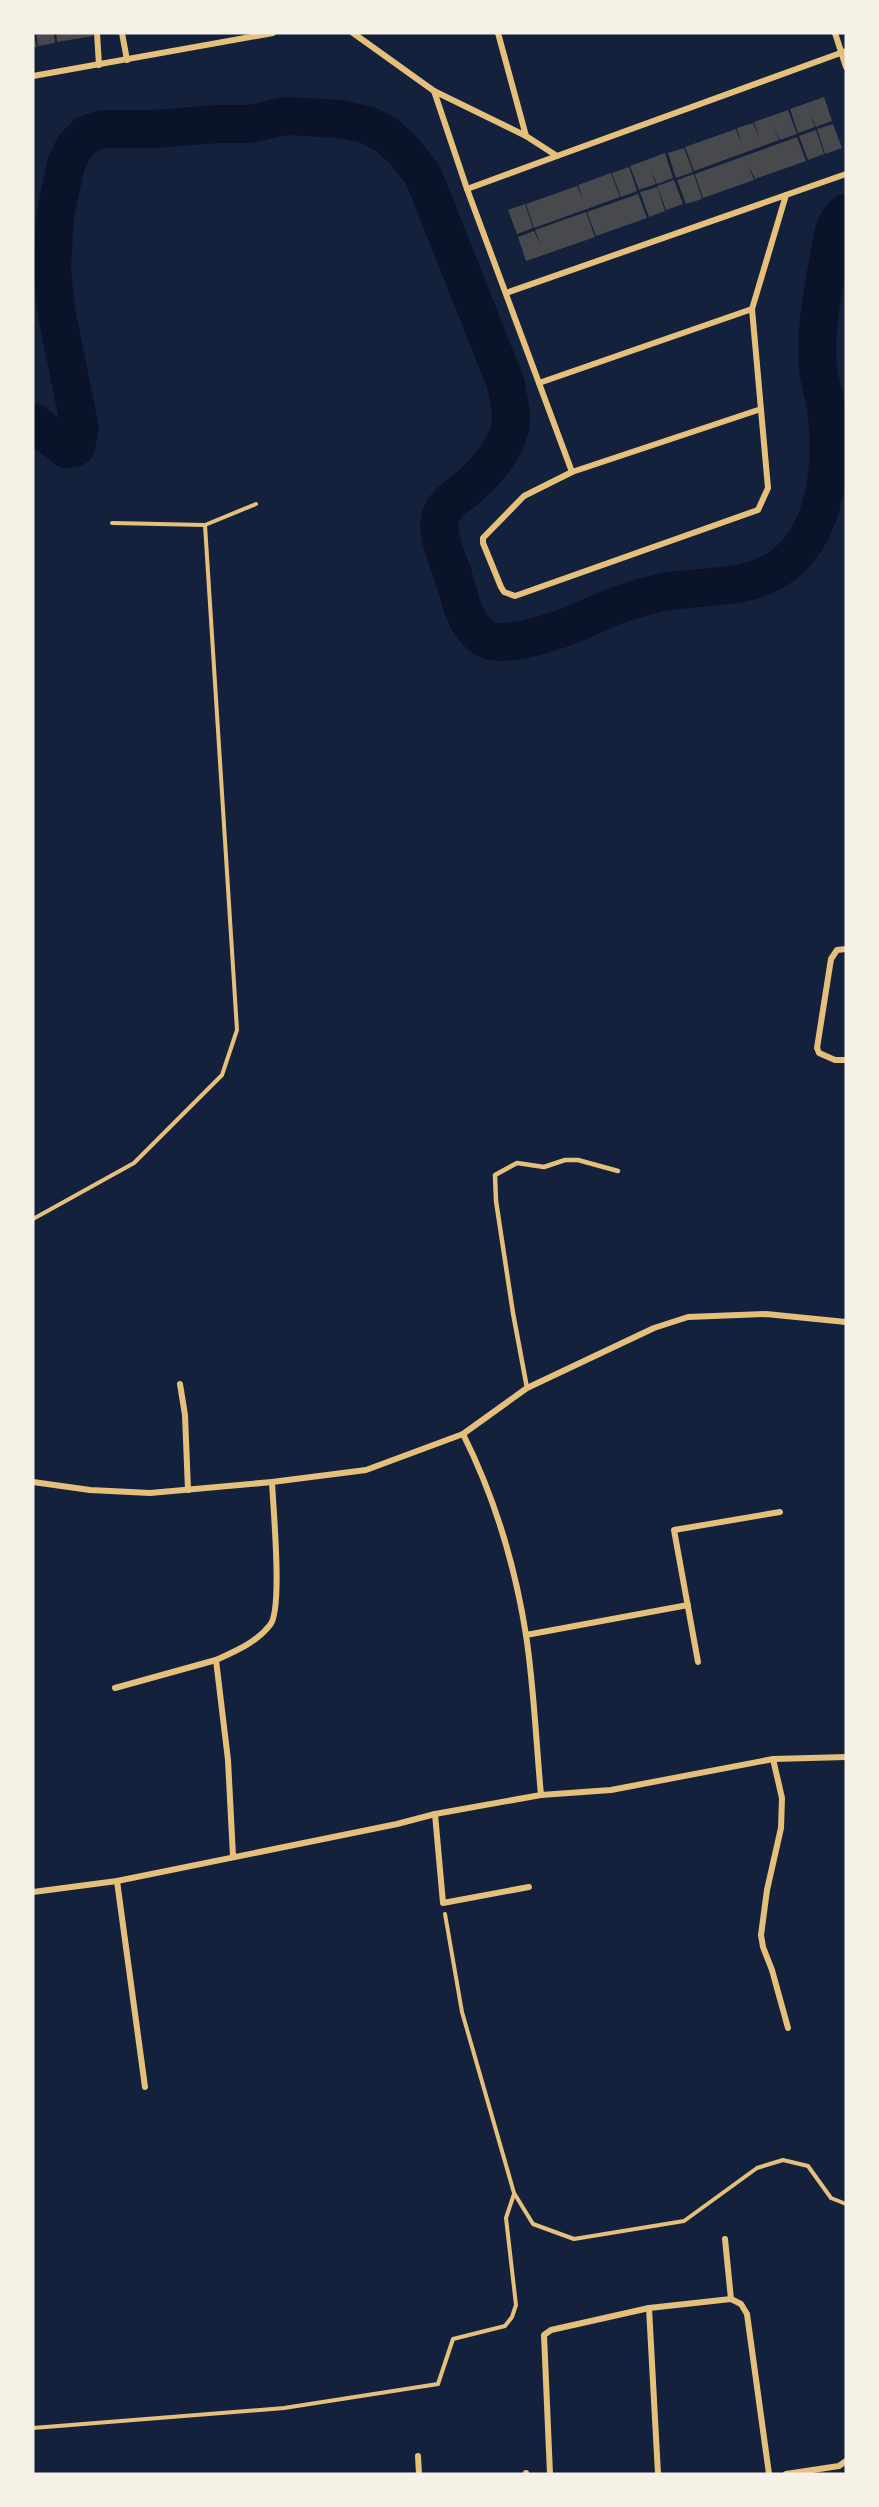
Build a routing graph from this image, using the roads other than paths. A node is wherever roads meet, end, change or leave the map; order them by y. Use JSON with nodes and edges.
{"nodes":[{"id":1,"x":97,"y":33,"type":"edge"},
{"id":2,"x":122,"y":33,"type":"edge"},
{"id":3,"x":273,"y":33,"type":"edge"},
{"id":4,"x":353,"y":33,"type":"edge"},
{"id":5,"x":498,"y":33,"type":"edge"},
{"id":6,"x":835,"y":33,"type":"edge"},
{"id":7,"x":844,"y":52,"type":"edge"},
{"id":8,"x":127,"y":60,"type":"junction"},
{"id":9,"x":99,"y":65,"type":"junction"},
{"id":10,"x":846,"y":67,"type":"edge"},
{"id":11,"x":33,"y":76,"type":"edge"},
{"id":12,"x":434,"y":91,"type":"junction"},
{"id":13,"x":526,"y":136,"type":"junction"},
{"id":14,"x":557,"y":156,"type":"junction"},
{"id":15,"x":846,"y":174,"type":"edge"},
{"id":16,"x":467,"y":189,"type":"junction"},
{"id":17,"x":786,"y":195,"type":"junction"},
{"id":18,"x":506,"y":293,"type":"junction"},
{"id":19,"x":752,"y":309,"type":"junction"},
{"id":20,"x":539,"y":383,"type":"junction"},
{"id":21,"x":761,"y":409,"type":"junction"},
{"id":22,"x":572,"y":472,"type":"junction"},
{"id":23,"x":846,"y":949,"type":"edge"},
{"id":24,"x":846,"y":1060,"type":"edge"},
{"id":25,"x":618,"y":1171,"type":"dead end"},
{"id":26,"x":846,"y":1322,"type":"edge"},
{"id":27,"x":180,"y":1384,"type":"dead end"},
{"id":28,"x":527,"y":1388,"type":"junction"},
{"id":29,"x":463,"y":1434,"type":"junction"},
{"id":30,"x":33,"y":1482,"type":"edge"},
{"id":31,"x":272,"y":1482,"type":"junction"},
{"id":32,"x":188,"y":1490,"type":"junction"},
{"id":33,"x":780,"y":1512,"type":"dead end"},
{"id":34,"x":688,"y":1605,"type":"junction"},
{"id":35,"x":526,"y":1635,"type":"junction"},
{"id":36,"x":216,"y":1660,"type":"junction"},
{"id":37,"x":698,"y":1662,"type":"dead end"},
{"id":38,"x":115,"y":1688,"type":"dead end"},
{"id":39,"x":846,"y":1757,"type":"edge"},
{"id":40,"x":772,"y":1759,"type":"junction"},
{"id":41,"x":541,"y":1795,"type":"junction"},
{"id":42,"x":435,"y":1814,"type":"junction"},
{"id":43,"x":233,"y":1856,"type":"junction"},
{"id":44,"x":117,"y":1881,"type":"junction"},
{"id":45,"x":529,"y":1887,"type":"dead end"},
{"id":46,"x":33,"y":1893,"type":"edge"},
{"id":47,"x":788,"y":2028,"type":"dead end"},
{"id":48,"x":145,"y":2087,"type":"dead end"},
{"id":49,"x":725,"y":2240,"type":"dead end"},
{"id":50,"x":731,"y":2299,"type":"junction"},
{"id":51,"x":649,"y":2308,"type":"junction"},
{"id":52,"x":418,"y":2456,"type":"dead end"},
{"id":53,"x":846,"y":2461,"type":"edge"},
{"id":54,"x":419,"y":2474,"type":"edge"},
{"id":55,"x":550,"y":2474,"type":"edge"},
{"id":56,"x":658,"y":2474,"type":"edge"},
{"id":57,"x":769,"y":2474,"type":"edge"},
{"id":58,"x":786,"y":2474,"type":"edge"}],
"edges":[{"from":1,"to":9,"type":"street"},
{"from":2,"to":8,"type":"street"},
{"from":3,"to":8,"type":"street"},
{"from":4,"to":12,"type":"street"},
{"from":5,"to":13,"type":"street"},
{"from":6,"to":7,"type":"street"},
{"from":7,"to":10,"type":"street"},
{"from":7,"to":14,"type":"street"},
{"from":8,"to":9,"type":"street"},
{"from":9,"to":11,"type":"street"},
{"from":12,"to":13,"type":"street"},
{"from":12,"to":16,"type":"street"},
{"from":13,"to":14,"type":"street"},
{"from":14,"to":16,"type":"street"},
{"from":15,"to":17,"type":"street"},
{"from":16,"to":18,"type":"street"},
{"from":17,"to":18,"type":"street"},
{"from":17,"to":19,"type":"street"},
{"from":18,"to":20,"type":"street"},
{"from":19,"to":20,"type":"street"},
{"from":19,"to":21,"type":"street"},
{"from":20,"to":22,"type":"street"},
{"from":21,"to":22,"type":"street"},
{"from":21,"to":22,"type":"street"},
{"from":23,"to":24,"type":"street"},
{"from":25,"to":28,"type":"lane"},
{"from":26,"to":28,"type":"street"},
{"from":27,"to":32,"type":"street"},
{"from":28,"to":29,"type":"street"},
{"from":29,"to":31,"type":"street"},
{"from":29,"to":35,"type":"street"},
{"from":30,"to":32,"type":"street"},
{"from":31,"to":32,"type":"street"},
{"from":31,"to":36,"type":"street"},
{"from":33,"to":34,"type":"street"},
{"from":34,"to":35,"type":"street"},
{"from":34,"to":37,"type":"street"},
{"from":35,"to":41,"type":"street"},
{"from":36,"to":38,"type":"street"},
{"from":36,"to":43,"type":"street"},
{"from":39,"to":40,"type":"street"},
{"from":40,"to":41,"type":"street"},
{"from":40,"to":47,"type":"street"},
{"from":41,"to":42,"type":"street"},
{"from":42,"to":43,"type":"street"},
{"from":42,"to":45,"type":"street"},
{"from":43,"to":44,"type":"street"},
{"from":44,"to":46,"type":"street"},
{"from":44,"to":48,"type":"street"},
{"from":49,"to":50,"type":"street"},
{"from":50,"to":51,"type":"street"},
{"from":50,"to":57,"type":"street"},
{"from":51,"to":55,"type":"street"},
{"from":51,"to":56,"type":"street"},
{"from":52,"to":54,"type":"street"},
{"from":53,"to":58,"type":"street"}]}
